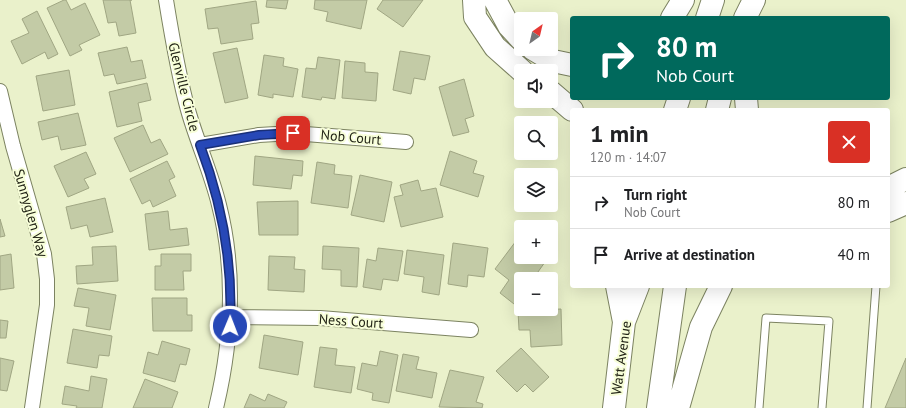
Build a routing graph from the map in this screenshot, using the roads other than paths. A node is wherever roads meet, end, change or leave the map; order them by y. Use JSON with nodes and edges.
{"nodes":[{"id":1,"x":166,"y":0,"type":"edge"},
{"id":2,"x":474,"y":0,"type":"edge"},
{"id":3,"x":495,"y":0,"type":"edge"},
{"id":4,"x":683,"y":0,"type":"edge"},
{"id":5,"x":714,"y":0,"type":"edge"},
{"id":6,"x":754,"y":0,"type":"edge"},
{"id":7,"x":763,"y":0,"type":"edge"},
{"id":8,"x":673,"y":16,"type":"edge"},
{"id":9,"x":708,"y":16,"type":"edge"},
{"id":10,"x":746,"y":16,"type":"edge"},
{"id":11,"x":760,"y":16,"type":"edge"},
{"id":12,"x":514,"y":31,"type":"edge"},
{"id":13,"x":545,"y":56,"type":"edge"},
{"id":14,"x":514,"y":64,"type":"edge"},
{"id":15,"x":570,"y":65,"type":"edge"},
{"id":16,"x":0,"y":91,"type":"edge"},
{"id":17,"x":558,"y":98,"type":"edge"},
{"id":18,"x":570,"y":108,"type":"edge"},
{"id":19,"x":406,"y":142,"type":"dead end"},
{"id":20,"x":200,"y":145,"type":"junction"},
{"id":21,"x":906,"y":179,"type":"edge"},
{"id":22,"x":890,"y":187,"type":"edge"},
{"id":23,"x":906,"y":203,"type":"edge"},
{"id":24,"x":890,"y":209,"type":"edge"},
{"id":25,"x":617,"y":288,"type":"edge"},
{"id":26,"x":637,"y":288,"type":"edge"},
{"id":27,"x":675,"y":288,"type":"edge"},
{"id":28,"x":720,"y":288,"type":"edge"},
{"id":29,"x":876,"y":288,"type":"edge"},
{"id":30,"x":230,"y":317,"type":"junction"},
{"id":31,"x":624,"y":322,"type":"junction"},
{"id":32,"x":471,"y":330,"type":"dead end"},
{"id":33,"x":32,"y":408,"type":"edge"},
{"id":34,"x":216,"y":408,"type":"edge"},
{"id":35,"x":614,"y":408,"type":"edge"},
{"id":36,"x":658,"y":408,"type":"edge"},
{"id":37,"x":678,"y":408,"type":"edge"},
{"id":38,"x":759,"y":408,"type":"edge"},
{"id":39,"x":822,"y":408,"type":"edge"},
{"id":40,"x":867,"y":408,"type":"edge"}],
"edges":[{"from":1,"to":20,"type":"street","name":"Glenville Circle"},
{"from":2,"to":14,"type":"main road"},
{"from":3,"to":12,"type":"main road"},
{"from":4,"to":8,"type":"main road"},
{"from":5,"to":9,"type":"main road"},
{"from":6,"to":10,"type":"main road"},
{"from":7,"to":11,"type":"main road"},
{"from":13,"to":15,"type":"main road"},
{"from":16,"to":33,"type":"street","name":"Sunnyglen Way"},
{"from":17,"to":18,"type":"main road"},
{"from":19,"to":20,"type":"street","name":"Nob Court"},
{"from":20,"to":30,"type":"street","name":"Glenville Circle"},
{"from":21,"to":22,"type":"main road"},
{"from":23,"to":24,"type":"main road"},
{"from":25,"to":31,"type":"main road"},
{"from":26,"to":31,"type":"main road","name":"Watt Avenue"},
{"from":27,"to":36,"type":"main road"},
{"from":28,"to":37,"type":"main road"},
{"from":29,"to":40,"type":"lane"},
{"from":30,"to":32,"type":"street","name":"Ness Court"},
{"from":30,"to":34,"type":"street","name":"Glenville Circle"},
{"from":31,"to":35,"type":"main road","name":"Watt Avenue"},
{"from":38,"to":39,"type":"lane"}]}
